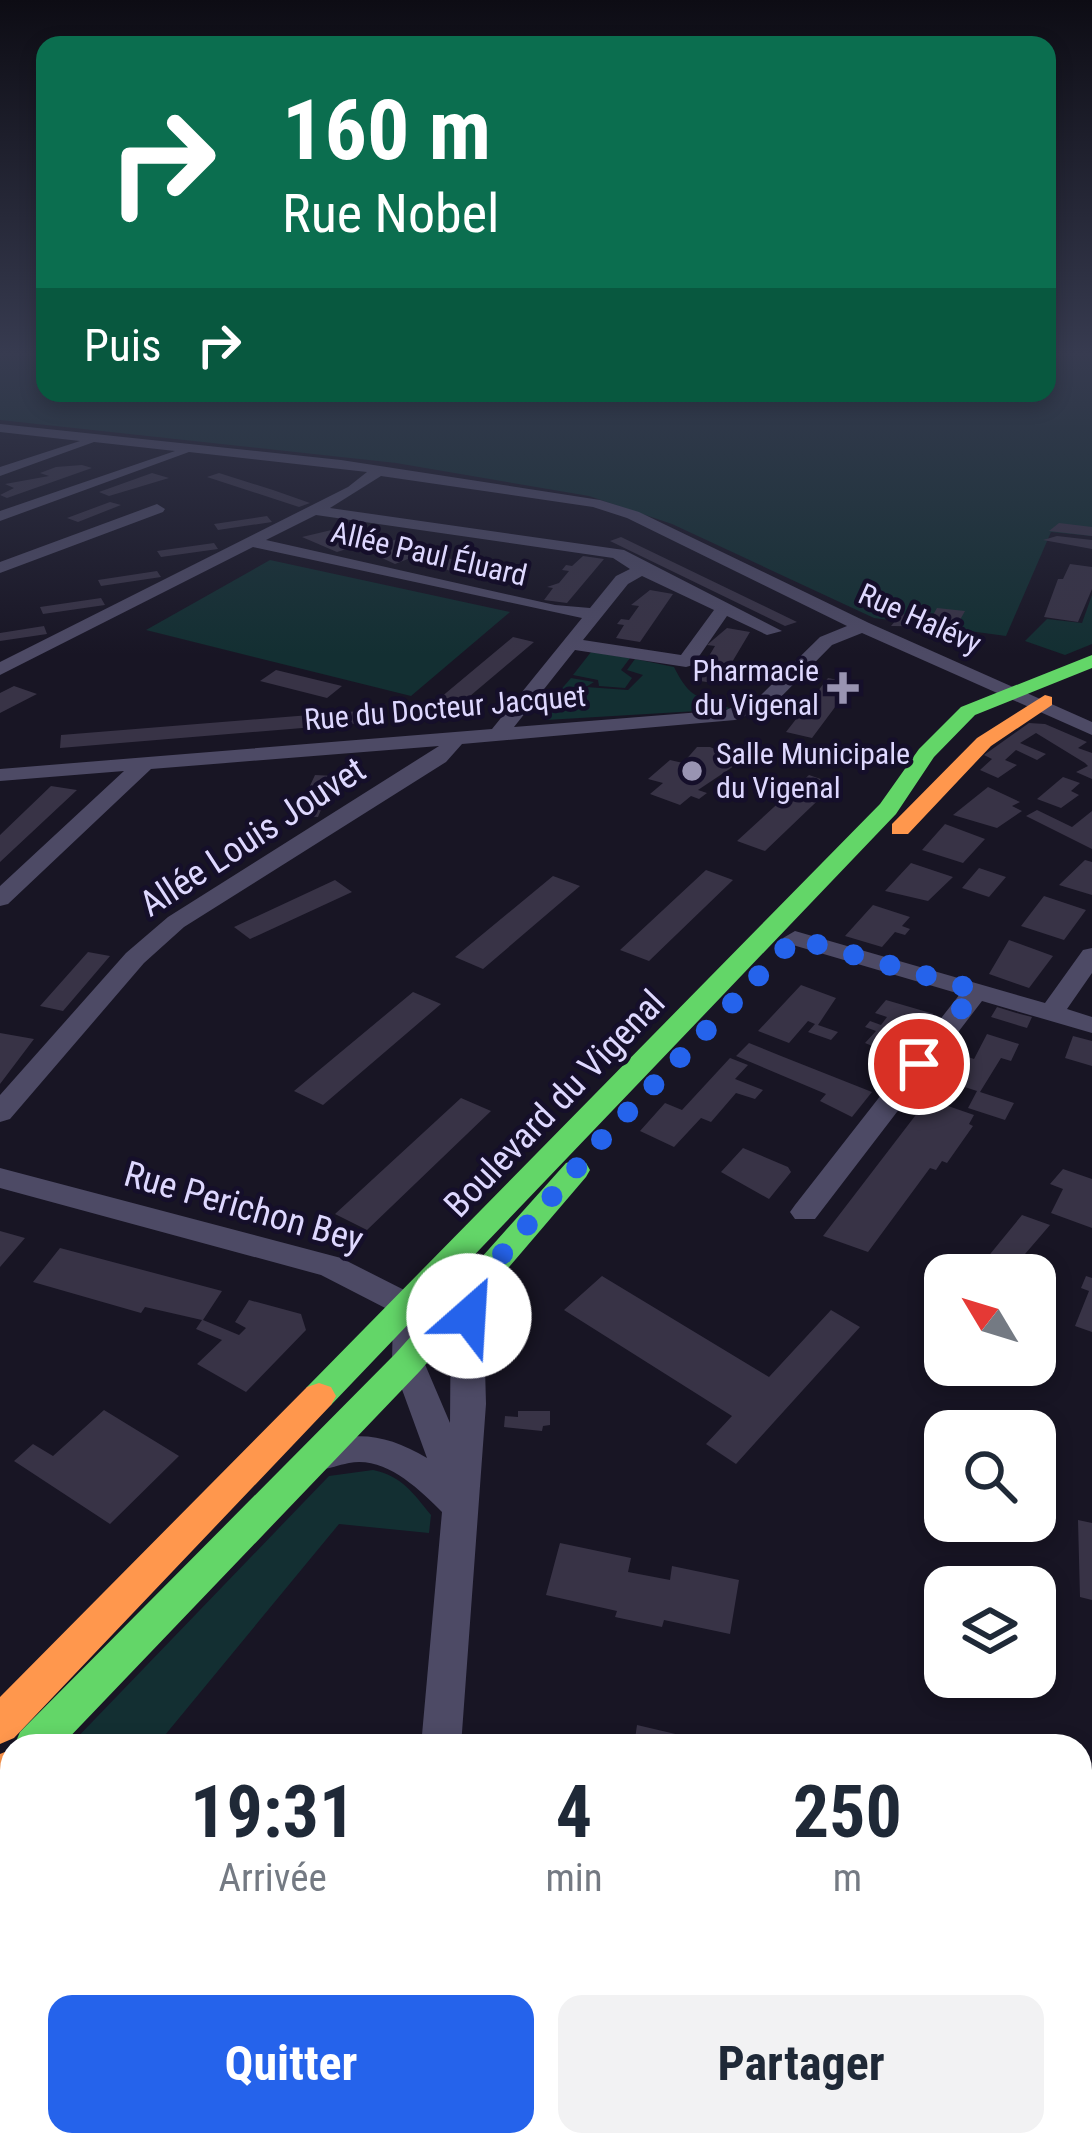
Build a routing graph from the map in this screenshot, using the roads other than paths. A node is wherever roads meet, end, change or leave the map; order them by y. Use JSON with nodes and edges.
{"nodes":[{"id":1,"x":55,"y":454,"type":"edge"},
{"id":2,"x":178,"y":454,"type":"edge"},
{"id":3,"x":237,"y":454,"type":"edge"},
{"id":4,"x":0,"y":472,"type":"edge"},
{"id":5,"x":376,"y":473,"type":"junction"},
{"id":6,"x":158,"y":509,"type":"dead end"},
{"id":7,"x":314,"y":510,"type":"junction"},
{"id":8,"x":0,"y":516,"type":"edge"},
{"id":9,"x":251,"y":542,"type":"junction"},
{"id":10,"x":0,"y":569,"type":"edge"},
{"id":11,"x":642,"y":570,"type":"junction"},
{"id":12,"x":20,"y":578,"type":"dead end"},
{"id":13,"x":724,"y":608,"type":"junction"},
{"id":14,"x":595,"y":614,"type":"junction"},
{"id":15,"x":863,"y":627,"type":"junction"},
{"id":16,"x":773,"y":631,"type":"dead end"},
{"id":17,"x":571,"y":644,"type":"junction"},
{"id":18,"x":1092,"y":661,"type":"edge"},
{"id":19,"x":0,"y":669,"type":"edge"},
{"id":20,"x":1092,"y":680,"type":"edge"},
{"id":21,"x":1010,"y":692,"type":"junction"},
{"id":22,"x":1036,"y":705,"type":"junction"},
{"id":23,"x":1092,"y":729,"type":"edge"},
{"id":24,"x":499,"y":733,"type":"junction"},
{"id":25,"x":456,"y":738,"type":"junction"},
{"id":26,"x":146,"y":763,"type":"junction"},
{"id":27,"x":0,"y":775,"type":"edge"},
{"id":28,"x":0,"y":899,"type":"edge"},
{"id":29,"x":795,"y":938,"type":"junction"},
{"id":30,"x":1092,"y":955,"type":"edge"},
{"id":31,"x":976,"y":990,"type":"junction"},
{"id":32,"x":1051,"y":1013,"type":"junction"},
{"id":33,"x":1092,"y":1025,"type":"edge"},
{"id":34,"x":0,"y":1113,"type":"edge"},
{"id":35,"x":0,"y":1178,"type":"edge"},
{"id":36,"x":805,"y":1212,"type":"dead end"},
{"id":37,"x":467,"y":1295,"type":"junction"},
{"id":38,"x":409,"y":1306,"type":"junction"},
{"id":39,"x":408,"y":1362,"type":"junction"},
{"id":40,"x":302,"y":1470,"type":"junction"},
{"id":41,"x":460,"y":1506,"type":"junction"},
{"id":42,"x":0,"y":1725,"type":"edge"},
{"id":43,"x":46,"y":1734,"type":"edge"},
{"id":44,"x":442,"y":1734,"type":"edge"}],
"edges":[{"from":1,"to":4,"type":"street"},
{"from":2,"to":8,"type":"street"},
{"from":3,"to":5,"type":"street","name":"Rue Halévy"},
{"from":5,"to":7,"type":"street"},
{"from":5,"to":15,"type":"street","name":"Rue Halévy"},
{"from":6,"to":10,"type":"street"},
{"from":7,"to":9,"type":"street"},
{"from":7,"to":11,"type":"street"},
{"from":9,"to":14,"type":"street","name":"Allée Paul Éluard"},
{"from":9,"to":19,"type":"street"},
{"from":10,"to":12,"type":"street"},
{"from":11,"to":13,"type":"street"},
{"from":11,"to":14,"type":"street"},
{"from":13,"to":16,"type":"street"},
{"from":13,"to":17,"type":"street"},
{"from":14,"to":17,"type":"street"},
{"from":15,"to":21,"type":"street","name":"Rue Halévy"},
{"from":15,"to":24,"type":"street","name":"Rue du Docteur Jacquet"},
{"from":17,"to":24,"type":"street"},
{"from":18,"to":21,"type":"main road","name":"Boulevard du Vigenal"},
{"from":20,"to":22,"type":"main road","name":"Boulevard du Vigenal"},
{"from":21,"to":22,"type":"street","name":"Rue Halévy"},
{"from":21,"to":38,"type":"main road","name":"Boulevard du Vigenal"},
{"from":22,"to":23,"type":"street","name":"Rue Halévy"},
{"from":22,"to":29,"type":"main road","name":"Boulevard du Vigenal"},
{"from":24,"to":25,"type":"street","name":"Rue du Docteur Jacquet"},
{"from":25,"to":26,"type":"street","name":"Rue du Docteur Jacquet"},
{"from":25,"to":34,"type":"street","name":"Allée Louis Jouvet"},
{"from":26,"to":27,"type":"street","name":"Rue du Docteur Jacquet"},
{"from":26,"to":28,"type":"street"},
{"from":29,"to":31,"type":"street"},
{"from":29,"to":37,"type":"main road","name":"Boulevard du Vigenal"},
{"from":30,"to":32,"type":"street"},
{"from":31,"to":32,"type":"street"},
{"from":31,"to":36,"type":"street"},
{"from":32,"to":33,"type":"street"},
{"from":35,"to":38,"type":"street","name":"Rue Perichon Bey"},
{"from":37,"to":39,"type":"main road","name":"Boulevard du Vigenal"},
{"from":37,"to":41,"type":"street"},
{"from":38,"to":39,"type":"street"},
{"from":38,"to":42,"type":"main road","name":"Boulevard du Vigenal"},
{"from":39,"to":40,"type":"main road","name":"Boulevard du Vigenal"},
{"from":39,"to":41,"type":"street"},
{"from":40,"to":41,"type":"street"},
{"from":40,"to":43,"type":"main road","name":"Boulevard du Vigenal"},
{"from":41,"to":44,"type":"street"}]}
